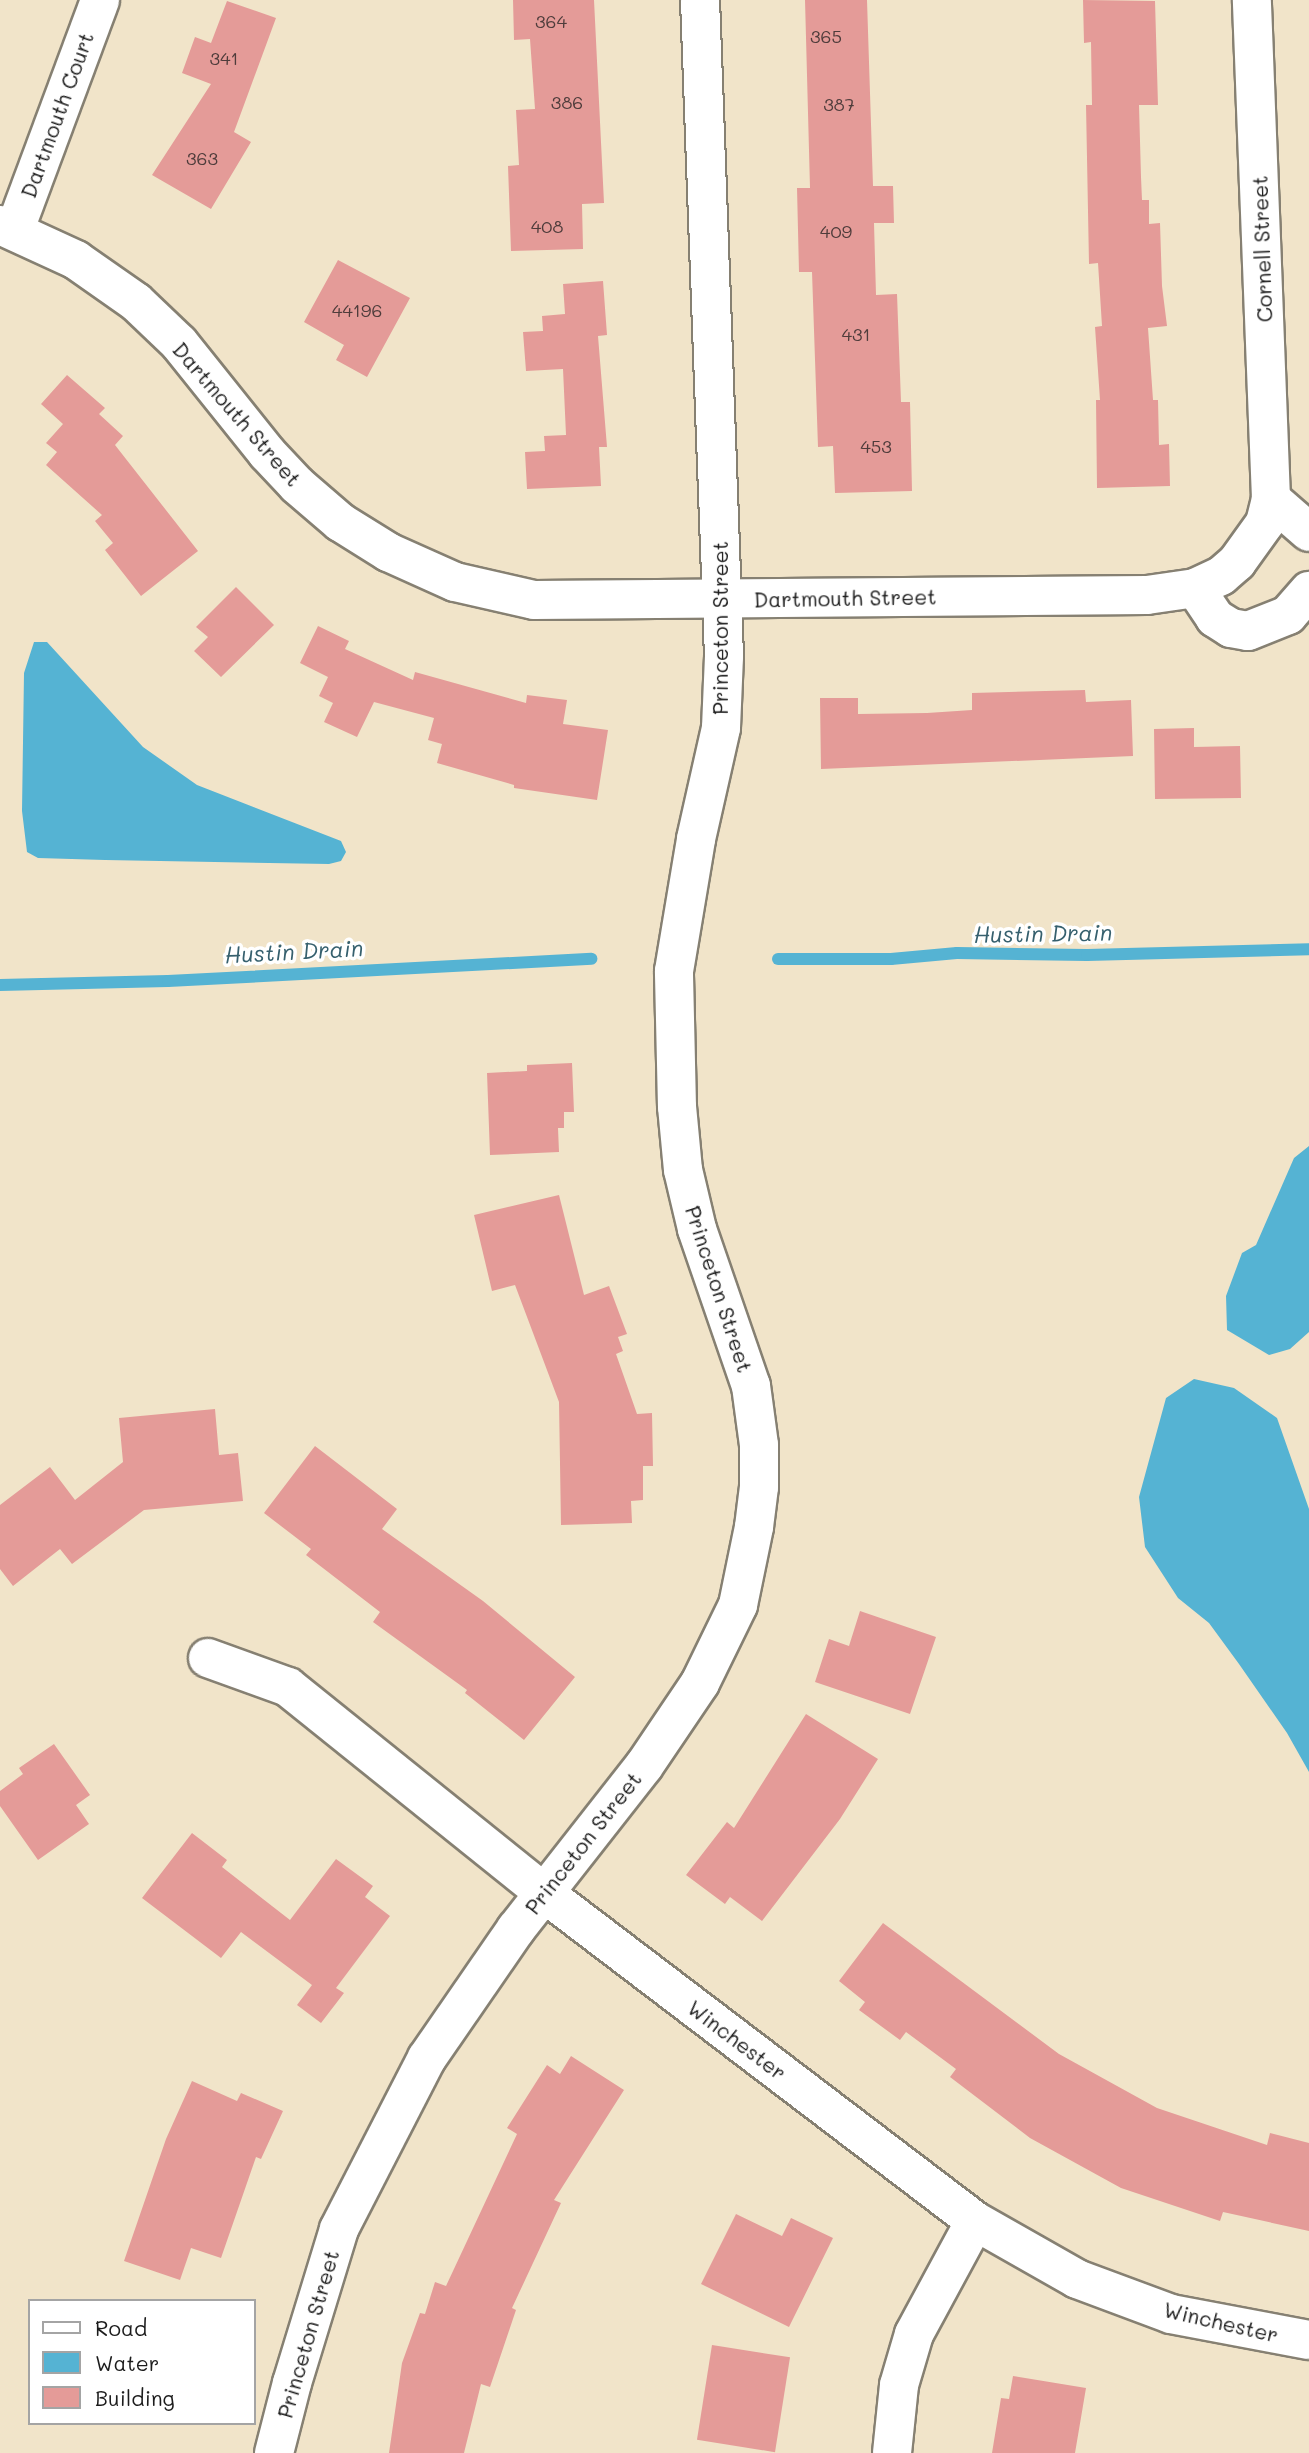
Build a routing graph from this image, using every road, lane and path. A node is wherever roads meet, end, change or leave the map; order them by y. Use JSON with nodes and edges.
{"nodes":[{"id":1,"x":100,"y":0,"type":"edge"},
{"id":2,"x":700,"y":0,"type":"edge"},
{"id":3,"x":1252,"y":0,"type":"edge"},
{"id":4,"x":8,"y":227,"type":"edge"},
{"id":5,"x":1271,"y":499,"type":"junction"},
{"id":6,"x":1309,"y":532,"type":"edge"},
{"id":7,"x":1237,"y":562,"type":"joint"},
{"id":8,"x":1195,"y":588,"type":"junction"},
{"id":9,"x":1308,"y":594,"type":"edge"},
{"id":10,"x":723,"y":599,"type":"junction"},
{"id":11,"x":208,"y":1658,"type":"dead end"},
{"id":12,"x":544,"y":1893,"type":"junction"},
{"id":13,"x":975,"y":2221,"type":"junction"},
{"id":14,"x":1309,"y":2340,"type":"edge"},
{"id":15,"x":274,"y":2453,"type":"edge"},
{"id":16,"x":892,"y":2453,"type":"edge"}],
"edges":[{"from":1,"to":4,"type":"street","name":"Dartmouth Court"},
{"from":2,"to":10,"type":"street","name":"Princeton Street"},
{"from":3,"to":5,"type":"street","name":"Cornell Street"},
{"from":4,"to":10,"type":"street","name":"Dartmouth Street"},
{"from":5,"to":6,"type":"street"},
{"from":5,"to":7,"type":"street","name":"Cornell Street"},
{"from":7,"to":8,"type":"street","name":"Dartmouth Street"},
{"from":8,"to":9,"type":"street"},
{"from":8,"to":10,"type":"street","name":"Dartmouth Street"},
{"from":10,"to":12,"type":"street","name":"Princeton Street"},
{"from":11,"to":12,"type":"street","name":"Winchester"},
{"from":12,"to":13,"type":"street","name":"Winchester"},
{"from":12,"to":15,"type":"street","name":"Princeton Street"},
{"from":13,"to":14,"type":"street","name":"Winchester"},
{"from":13,"to":16,"type":"street"}]}
